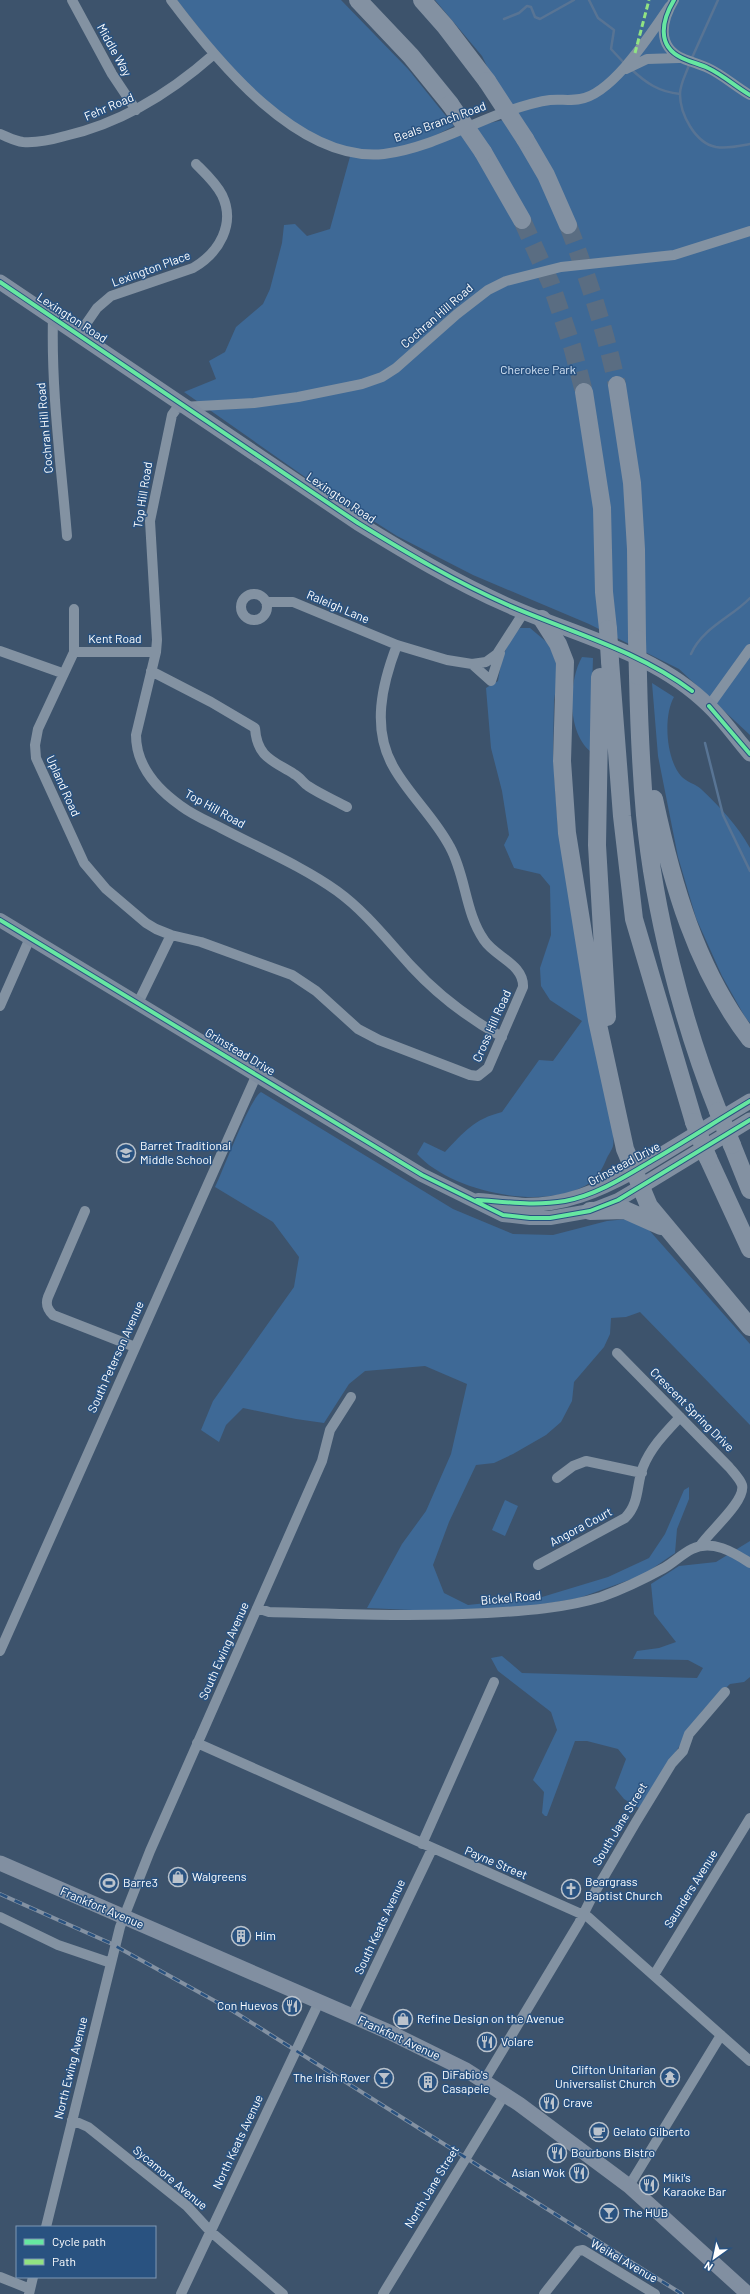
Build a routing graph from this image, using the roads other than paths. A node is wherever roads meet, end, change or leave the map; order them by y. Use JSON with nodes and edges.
{"nodes":[{"id":1,"x":72,"y":0,"type":"edge"},
{"id":2,"x":171,"y":0,"type":"edge"},
{"id":3,"x":358,"y":0,"type":"edge"},
{"id":4,"x":422,"y":0,"type":"edge"},
{"id":5,"x":672,"y":3,"type":"edge"},
{"id":6,"x":213,"y":55,"type":"junction"},
{"id":7,"x":680,"y":58,"type":"junction"},
{"id":8,"x":622,"y":71,"type":"junction"},
{"id":9,"x":750,"y":95,"type":"edge"},
{"id":10,"x":136,"y":110,"type":"junction"},
{"id":11,"x":0,"y":134,"type":"edge"},
{"id":12,"x":196,"y":164,"type":"dead end"},
{"id":13,"x":522,"y":220,"type":"tunnel mouth"},
{"id":14,"x":568,"y":225,"type":"tunnel mouth"},
{"id":15,"x":750,"y":231,"type":"edge"},
{"id":16,"x":0,"y":282,"type":"edge"},
{"id":17,"x":53,"y":317,"type":"junction"},
{"id":18,"x":79,"y":334,"type":"junction"},
{"id":19,"x":617,"y":385,"type":"tunnel mouth"},
{"id":20,"x":584,"y":392,"type":"tunnel mouth"},
{"id":21,"x":189,"y":408,"type":"junction"},
{"id":22,"x":67,"y":536,"type":"dead end"},
{"id":23,"x":266,"y":602,"type":"dead end"},
{"id":24,"x":74,"y":609,"type":"dead end"},
{"id":25,"x":524,"y":612,"type":"junction"},
{"id":26,"x":542,"y":619,"type":"junction"},
{"id":27,"x":397,"y":645,"type":"junction"},
{"id":28,"x":750,"y":649,"type":"edge"},
{"id":29,"x":501,"y":650,"type":"junction"},
{"id":30,"x":0,"y":651,"type":"edge"},
{"id":31,"x":74,"y":652,"type":"junction"},
{"id":32,"x":156,"y":652,"type":"junction"},
{"id":33,"x":605,"y":660,"type":"junction"},
{"id":34,"x":472,"y":664,"type":"junction"},
{"id":35,"x":151,"y":671,"type":"junction"},
{"id":36,"x":62,"y":673,"type":"junction"},
{"id":37,"x":709,"y":706,"type":"junction"},
{"id":38,"x":640,"y":731,"type":"junction"},
{"id":39,"x":750,"y":754,"type":"edge"},
{"id":40,"x":347,"y":807,"type":"dead end"},
{"id":41,"x":0,"y":920,"type":"edge"},
{"id":42,"x":171,"y":935,"type":"junction"},
{"id":43,"x":30,"y":938,"type":"junction"},
{"id":44,"x":138,"y":1003,"type":"junction"},
{"id":45,"x":0,"y":1006,"type":"edge"},
{"id":46,"x":502,"y":1037,"type":"junction"},
{"id":47,"x":750,"y":1039,"type":"edge"},
{"id":48,"x":609,"y":1067,"type":"junction"},
{"id":49,"x":257,"y":1074,"type":"junction"},
{"id":50,"x":750,"y":1101,"type":"edge"},
{"id":51,"x":750,"y":1120,"type":"edge"},
{"id":52,"x":636,"y":1179,"type":"junction"},
{"id":53,"x":750,"y":1190,"type":"edge"},
{"id":54,"x":471,"y":1199,"type":"junction"},
{"id":55,"x":85,"y":1211,"type":"dead end"},
{"id":56,"x":590,"y":1211,"type":"junction"},
{"id":57,"x":670,"y":1232,"type":"junction"},
{"id":58,"x":750,"y":1249,"type":"edge"},
{"id":59,"x":750,"y":1327,"type":"edge"},
{"id":60,"x":135,"y":1347,"type":"junction"},
{"id":61,"x":617,"y":1352,"type":"dead end"},
{"id":62,"x":351,"y":1397,"type":"dead end"},
{"id":63,"x":680,"y":1417,"type":"junction"},
{"id":64,"x":642,"y":1473,"type":"junction"},
{"id":65,"x":557,"y":1478,"type":"dead end"},
{"id":66,"x":700,"y":1546,"type":"junction"},
{"id":67,"x":750,"y":1563,"type":"edge"},
{"id":68,"x":538,"y":1565,"type":"dead end"},
{"id":69,"x":257,"y":1608,"type":"junction"},
{"id":70,"x":0,"y":1651,"type":"edge"},
{"id":71,"x":494,"y":1682,"type":"dead end"},
{"id":72,"x":726,"y":1692,"type":"dead end"},
{"id":73,"x":198,"y":1743,"type":"junction"},
{"id":74,"x":750,"y":1818,"type":"edge"},
{"id":75,"x":422,"y":1844,"type":"junction"},
{"id":76,"x":432,"y":1849,"type":"junction"},
{"id":77,"x":0,"y":1863,"type":"edge"},
{"id":78,"x":583,"y":1915,"type":"junction"},
{"id":79,"x":0,"y":1917,"type":"edge"},
{"id":80,"x":124,"y":1917,"type":"junction"},
{"id":81,"x":111,"y":1963,"type":"junction"},
{"id":82,"x":654,"y":1975,"type":"junction"},
{"id":83,"x":318,"y":2002,"type":"junction"},
{"id":84,"x":352,"y":2016,"type":"junction"},
{"id":85,"x":721,"y":2035,"type":"junction"},
{"id":86,"x":750,"y":2061,"type":"edge"},
{"id":87,"x":484,"y":2081,"type":"junction"},
{"id":88,"x":505,"y":2094,"type":"junction"},
{"id":89,"x":72,"y":2120,"type":"junction"},
{"id":90,"x":629,"y":2186,"type":"junction"},
{"id":91,"x":46,"y":2226,"type":"edge"},
{"id":92,"x":210,"y":2231,"type":"junction"},
{"id":93,"x":0,"y":2277,"type":"edge"},
{"id":94,"x":33,"y":2278,"type":"edge"},
{"id":95,"x":29,"y":2292,"type":"edge"},
{"id":96,"x":181,"y":2294,"type":"edge"},
{"id":97,"x":283,"y":2294,"type":"edge"},
{"id":98,"x":383,"y":2294,"type":"edge"},
{"id":99,"x":544,"y":2294,"type":"edge"},
{"id":100,"x":655,"y":2294,"type":"edge"},
{"id":101,"x":748,"y":2294,"type":"edge"}],
"edges":[{"from":1,"to":10,"type":"street","name":"Middle Way"},
{"from":2,"to":6,"type":"street","name":"Beals Branch Road"},
{"from":3,"to":13,"type":"highway","bridge":true},
{"from":4,"to":14,"type":"highway","bridge":true},
{"from":5,"to":7,"type":"street"},
{"from":5,"to":8,"type":"street","name":"Beals Branch Road"},
{"from":6,"to":8,"type":"street","name":"Beals Branch Road"},
{"from":6,"to":10,"type":"street","name":"Fehr Road"},
{"from":7,"to":8,"type":"street","name":"Beals Branch Road"},
{"from":7,"to":9,"type":"street"},
{"from":10,"to":11,"type":"street","name":"Fehr Road"},
{"from":12,"to":18,"type":"street","name":"Lexington Place"},
{"from":15,"to":21,"type":"street","name":"Cochran Hill Road"},
{"from":16,"to":17,"type":"main road","name":"Lexington Road"},
{"from":17,"to":18,"type":"main road","name":"Lexington Road"},
{"from":17,"to":22,"type":"street","name":"Cochran Hill Road"},
{"from":18,"to":21,"type":"main road","name":"Lexington Road"},
{"from":19,"to":38,"type":"highway","bridge":true},
{"from":20,"to":33,"type":"highway","bridge":true},
{"from":21,"to":25,"type":"main road","name":"Lexington Road"},
{"from":21,"to":32,"type":"street","name":"Top Hill Road"},
{"from":23,"to":27,"type":"street","name":"Raleigh Lane"},
{"from":24,"to":31,"type":"street"},
{"from":25,"to":26,"type":"main road","name":"Lexington Road"},
{"from":25,"to":29,"type":"street"},
{"from":26,"to":37,"type":"main road","name":"Lexington Road"},
{"from":26,"to":48,"type":"highway"},
{"from":27,"to":34,"type":"street"},
{"from":27,"to":46,"type":"street","name":"Cross Hill Road"},
{"from":28,"to":37,"type":"street"},
{"from":29,"to":34,"type":"street"},
{"from":29,"to":34,"type":"street"},
{"from":30,"to":36,"type":"street"},
{"from":31,"to":32,"type":"street","name":"Kent Road"},
{"from":31,"to":36,"type":"street"},
{"from":32,"to":35,"type":"street","name":"Top Hill Road"},
{"from":33,"to":48,"type":"highway"},
{"from":33,"to":58,"type":"highway","bridge":true},
{"from":35,"to":40,"type":"street"},
{"from":35,"to":46,"type":"street","name":"Top Hill Road"},
{"from":36,"to":42,"type":"street","name":"Upland Road"},
{"from":37,"to":39,"type":"main road","name":"Lexington Road"},
{"from":38,"to":47,"type":"highway"},
{"from":38,"to":53,"type":"highway","bridge":true},
{"from":41,"to":43,"type":"street","name":"Grinstead Drive"},
{"from":42,"to":44,"type":"street"},
{"from":42,"to":46,"type":"street","name":"Cross Hill Road"},
{"from":43,"to":44,"type":"street","name":"Grinstead Drive"},
{"from":43,"to":45,"type":"street"},
{"from":44,"to":49,"type":"street","name":"Grinstead Drive"},
{"from":48,"to":52,"type":"highway"},
{"from":49,"to":54,"type":"street","name":"Grinstead Drive"},
{"from":49,"to":60,"type":"street","name":"South Peterson Avenue"},
{"from":50,"to":52,"type":"main road","name":"Grinstead Drive"},
{"from":51,"to":52,"type":"main road","name":"Grinstead Drive"},
{"from":52,"to":54,"type":"street","name":"Grinstead Drive"},
{"from":52,"to":56,"type":"street","name":"Grinstead Drive"},
{"from":52,"to":57,"type":"highway"},
{"from":54,"to":56,"type":"street","name":"Grinstead Drive"},
{"from":55,"to":60,"type":"street"},
{"from":56,"to":57,"type":"highway"},
{"from":57,"to":59,"type":"highway"},
{"from":60,"to":70,"type":"street","name":"South Peterson Avenue"},
{"from":61,"to":63,"type":"street","name":"Crescent Spring Drive"},
{"from":62,"to":69,"type":"street","name":"South Ewing Avenue"},
{"from":63,"to":64,"type":"street"},
{"from":63,"to":66,"type":"street","name":"Crescent Spring Drive"},
{"from":64,"to":65,"type":"street"},
{"from":64,"to":68,"type":"street","name":"Angora Court"},
{"from":66,"to":67,"type":"street"},
{"from":66,"to":69,"type":"street","name":"Bickel Road"},
{"from":69,"to":73,"type":"street","name":"South Ewing Avenue"},
{"from":71,"to":75,"type":"street"},
{"from":72,"to":78,"type":"street","name":"South Jane Street"},
{"from":73,"to":75,"type":"street","name":"Payne Street"},
{"from":73,"to":80,"type":"street","name":"South Ewing Avenue"},
{"from":74,"to":82,"type":"street","name":"Saunders Avenue"},
{"from":75,"to":76,"type":"street","name":"Payne Street"},
{"from":76,"to":78,"type":"street","name":"Payne Street"},
{"from":76,"to":84,"type":"street","name":"South Keats Avenue"},
{"from":77,"to":80,"type":"main road","name":"Frankfort Avenue"},
{"from":78,"to":82,"type":"street","name":"Payne Street"},
{"from":78,"to":87,"type":"street","name":"South Jane Street"},
{"from":79,"to":81,"type":"street"},
{"from":80,"to":81,"type":"street","name":"North Ewing Avenue"},
{"from":80,"to":83,"type":"main road","name":"Frankfort Avenue"},
{"from":81,"to":89,"type":"street","name":"North Ewing Avenue"},
{"from":82,"to":85,"type":"street","name":"Payne Street"},
{"from":83,"to":84,"type":"main road","name":"Frankfort Avenue"},
{"from":83,"to":92,"type":"street","name":"North Keats Avenue"},
{"from":84,"to":87,"type":"main road","name":"Frankfort Avenue"},
{"from":85,"to":86,"type":"street","name":"Payne Street"},
{"from":85,"to":90,"type":"street"},
{"from":87,"to":88,"type":"main road","name":"Frankfort Avenue"},
{"from":88,"to":90,"type":"main road","name":"Frankfort Avenue"},
{"from":88,"to":98,"type":"street","name":"North Jane Street"},
{"from":89,"to":91,"type":"street","name":"North Ewing Avenue"},
{"from":89,"to":92,"type":"street","name":"Sycamore Avenue"},
{"from":90,"to":101,"type":"main road","name":"Frankfort Avenue"},
{"from":92,"to":96,"type":"street","name":"North Keats Avenue"},
{"from":92,"to":97,"type":"street","name":"Sycamore Avenue"},
{"from":93,"to":95,"type":"street"},
{"from":94,"to":95,"type":"street"},
{"from":99,"to":100,"type":"street","name":"Weikel Avenue"}]}
